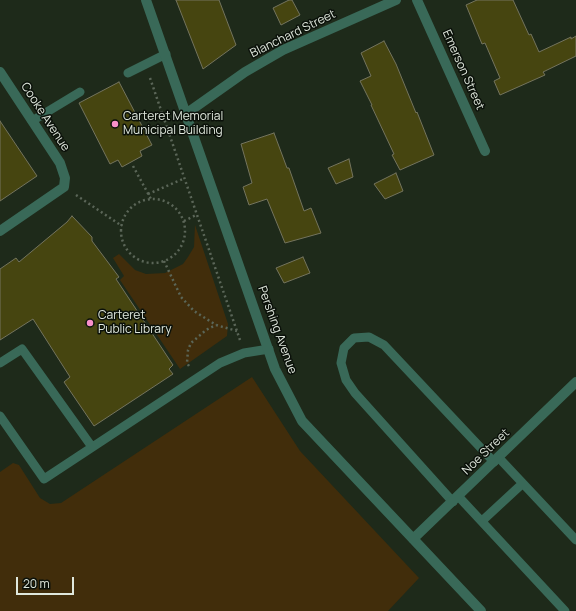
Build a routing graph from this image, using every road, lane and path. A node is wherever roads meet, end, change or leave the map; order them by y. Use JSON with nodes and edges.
{"nodes":[{"id":1,"x":146,"y":0,"type":"edge"},
{"id":2,"x":396,"y":0,"type":"edge"},
{"id":3,"x":417,"y":0,"type":"edge"},
{"id":4,"x":166,"y":54,"type":"junction"},
{"id":5,"x":145,"y":65,"type":"junction"},
{"id":6,"x":0,"y":72,"type":"edge"},
{"id":7,"x":128,"y":72,"type":"dead end"},
{"id":8,"x":80,"y":92,"type":"dead end"},
{"id":9,"x":187,"y":113,"type":"junction"},
{"id":10,"x":32,"y":121,"type":"junction"},
{"id":11,"x":485,"y":151,"type":"dead end"},
{"id":12,"x":133,"y":166,"type":"dead end"},
{"id":13,"x":184,"y":179,"type":"junction"},
{"id":14,"x":65,"y":183,"type":"junction"},
{"id":15,"x":148,"y":194,"type":"junction"},
{"id":16,"x":151,"y":199,"type":"junction"},
{"id":17,"x":196,"y":216,"type":"junction"},
{"id":18,"x":184,"y":221,"type":"junction"},
{"id":19,"x":122,"y":226,"type":"junction"},
{"id":20,"x":0,"y":231,"type":"edge"},
{"id":21,"x":164,"y":261,"type":"junction"},
{"id":22,"x":216,"y":325,"type":"junction"},
{"id":23,"x":237,"y":331,"type":"junction"},
{"id":24,"x":240,"y":340,"type":"dead end"},
{"id":25,"x":269,"y":349,"type":"junction"},
{"id":26,"x":0,"y":363,"type":"edge"},
{"id":27,"x":196,"y":379,"type":"junction"},
{"id":28,"x":576,"y":382,"type":"edge"},
{"id":29,"x":0,"y":416,"type":"edge"},
{"id":30,"x":92,"y":447,"type":"junction"},
{"id":31,"x":496,"y":460,"type":"junction"},
{"id":32,"x":522,"y":484,"type":"junction"},
{"id":33,"x":456,"y":499,"type":"junction"},
{"id":34,"x":482,"y":521,"type":"junction"},
{"id":35,"x":414,"y":539,"type":"junction"},
{"id":36,"x":576,"y":540,"type":"edge"},
{"id":37,"x":482,"y":611,"type":"edge"},
{"id":38,"x":565,"y":611,"type":"edge"}],
"edges":[{"from":1,"to":4,"type":"street","name":"Pershing Avenue"},
{"from":2,"to":9,"type":"street","name":"Blanchard Street"},
{"from":3,"to":11,"type":"street","name":"Emerson Street"},
{"from":4,"to":5,"type":"lane"},
{"from":4,"to":9,"type":"street","name":"Pershing Avenue"},
{"from":5,"to":7,"type":"lane"},
{"from":5,"to":13,"type":"path"},
{"from":6,"to":10,"type":"street","name":"Cooke Avenue"},
{"from":8,"to":10,"type":"lane"},
{"from":9,"to":25,"type":"street","name":"Pershing Avenue"},
{"from":10,"to":14,"type":"street","name":"Cooke Avenue"},
{"from":12,"to":15,"type":"path"},
{"from":13,"to":15,"type":"path"},
{"from":13,"to":17,"type":"path"},
{"from":14,"to":19,"type":"path"},
{"from":14,"to":20,"type":"street"},
{"from":15,"to":16,"type":"path"},
{"from":16,"to":18,"type":"path"},
{"from":16,"to":19,"type":"path"},
{"from":17,"to":18,"type":"path"},
{"from":17,"to":23,"type":"path"},
{"from":18,"to":21,"type":"path"},
{"from":19,"to":21,"type":"path"},
{"from":21,"to":22,"type":"path"},
{"from":22,"to":23,"type":"path"},
{"from":22,"to":27,"type":"path"},
{"from":23,"to":24,"type":"path"},
{"from":25,"to":27,"type":"lane"},
{"from":25,"to":35,"type":"street","name":"Pershing Avenue"},
{"from":26,"to":30,"type":"lane"},
{"from":27,"to":30,"type":"lane"},
{"from":28,"to":31,"type":"street","name":"Noe Street"},
{"from":29,"to":30,"type":"lane"},
{"from":31,"to":32,"type":"lane"},
{"from":31,"to":33,"type":"street","name":"Noe Street"},
{"from":31,"to":33,"type":"lane"},
{"from":32,"to":34,"type":"lane"},
{"from":32,"to":36,"type":"lane"},
{"from":33,"to":34,"type":"lane"},
{"from":33,"to":35,"type":"street","name":"Noe Street"},
{"from":34,"to":38,"type":"lane"},
{"from":35,"to":37,"type":"street","name":"Pershing Avenue"}]}
